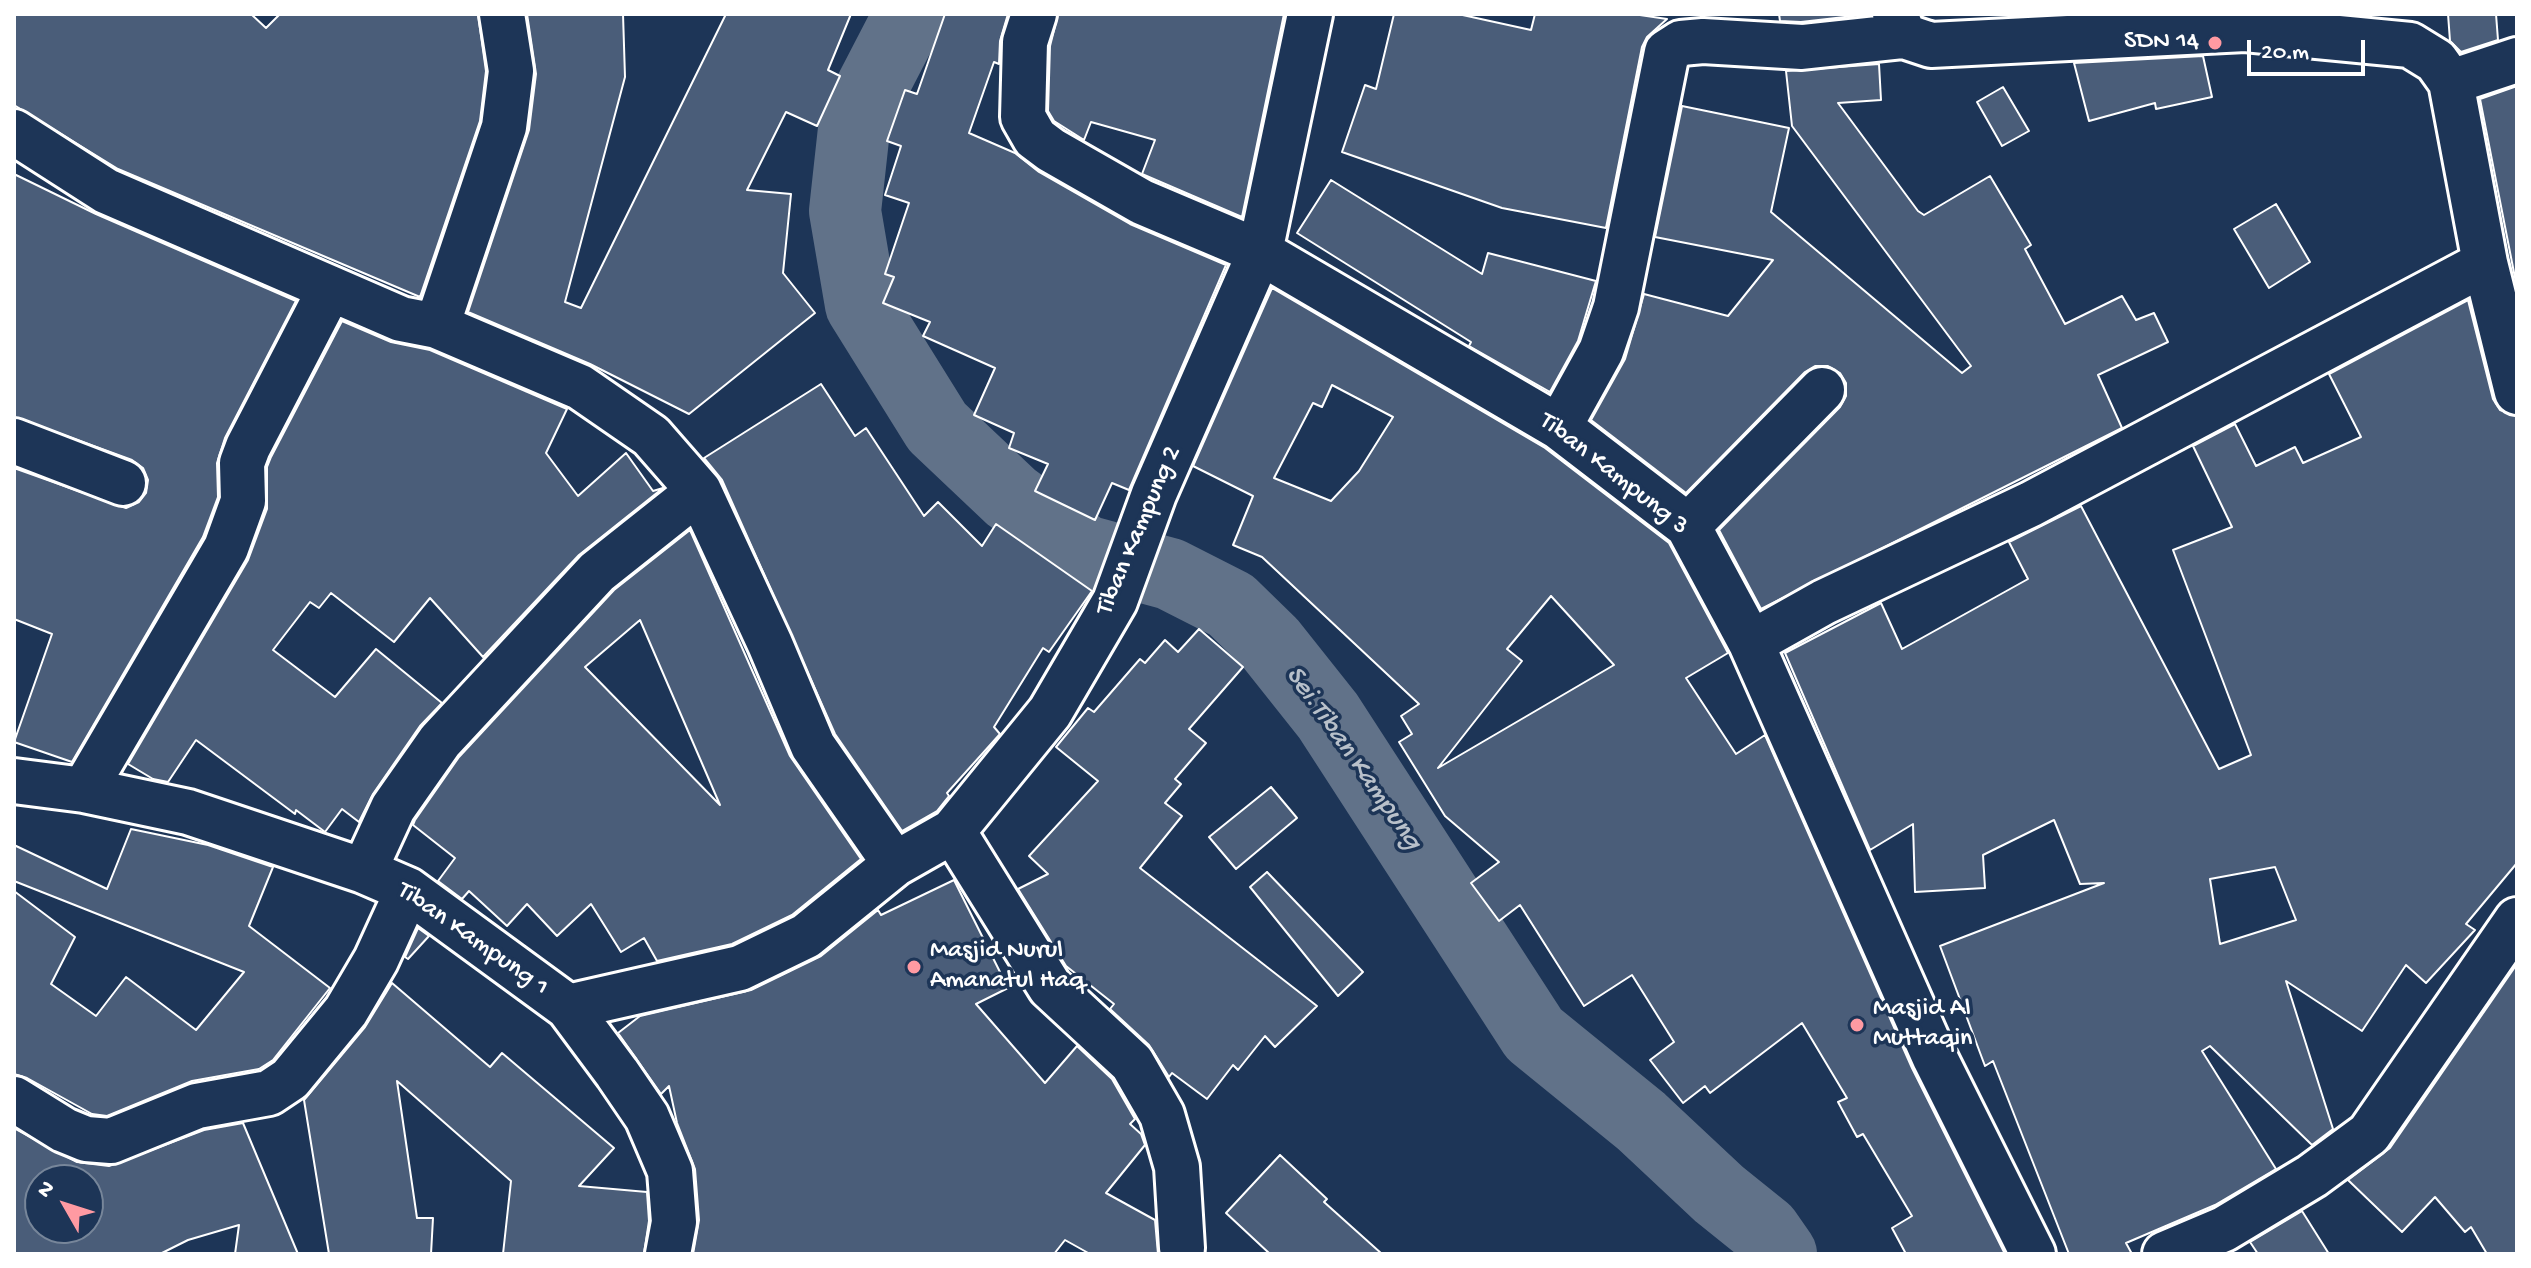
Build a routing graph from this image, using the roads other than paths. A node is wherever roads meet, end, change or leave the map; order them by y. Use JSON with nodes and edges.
{"nodes":[{"id":1,"x":502,"y":14,"type":"edge"},
{"id":2,"x":1034,"y":14,"type":"edge"},
{"id":3,"x":1310,"y":14,"type":"edge"},
{"id":4,"x":1900,"y":25,"type":"edge"},
{"id":5,"x":2517,"y":60,"type":"edge"},
{"id":6,"x":2451,"y":82,"type":"junction"},
{"id":7,"x":14,"y":132,"type":"edge"},
{"id":8,"x":1260,"y":252,"type":"junction"},
{"id":9,"x":2485,"y":263,"type":"junction"},
{"id":10,"x":330,"y":289,"type":"junction"},
{"id":11,"x":437,"y":326,"type":"junction"},
{"id":12,"x":1822,"y":390,"type":"dead end"},
{"id":13,"x":2517,"y":392,"type":"edge"},
{"id":14,"x":1559,"y":427,"type":"junction"},
{"id":15,"x":14,"y":441,"type":"edge"},
{"id":16,"x":123,"y":483,"type":"dead end"},
{"id":17,"x":699,"y":491,"type":"junction"},
{"id":18,"x":1688,"y":526,"type":"junction"},
{"id":19,"x":1751,"y":643,"type":"junction"},
{"id":20,"x":14,"y":781,"type":"edge"},
{"id":21,"x":84,"y":790,"type":"junction"},
{"id":22,"x":953,"y":831,"type":"junction"},
{"id":23,"x":895,"y":864,"type":"junction"},
{"id":24,"x":364,"y":871,"type":"junction"},
{"id":25,"x":408,"y":890,"type":"junction"},
{"id":26,"x":2517,"y":920,"type":"edge"},
{"id":27,"x":568,"y":1007,"type":"junction"},
{"id":28,"x":14,"y":1099,"type":"edge"},
{"id":29,"x":1188,"y":1252,"type":"edge"},
{"id":30,"x":668,"y":1254,"type":"edge"},
{"id":31,"x":2033,"y":1254,"type":"edge"},
{"id":32,"x":2165,"y":1254,"type":"edge"}],
"edges":[{"from":1,"to":11,"type":"street"},
{"from":2,"to":8,"type":"street","name":"Tiban Kampung 3"},
{"from":3,"to":8,"type":"street","name":"Tiban Kampung 2"},
{"from":4,"to":6,"type":"street"},
{"from":4,"to":14,"type":"street"},
{"from":5,"to":6,"type":"street"},
{"from":6,"to":9,"type":"street"},
{"from":7,"to":10,"type":"street"},
{"from":8,"to":14,"type":"street","name":"Tiban Kampung 3"},
{"from":8,"to":22,"type":"street","name":"Tiban Kampung 2"},
{"from":9,"to":13,"type":"street"},
{"from":9,"to":19,"type":"street"},
{"from":10,"to":11,"type":"street"},
{"from":10,"to":21,"type":"street"},
{"from":11,"to":17,"type":"street"},
{"from":12,"to":18,"type":"street"},
{"from":14,"to":18,"type":"street","name":"Tiban Kampung 3"},
{"from":15,"to":16,"type":"street"},
{"from":17,"to":23,"type":"street"},
{"from":17,"to":24,"type":"street"},
{"from":18,"to":19,"type":"street","name":"Tiban Kampung 3"},
{"from":19,"to":31,"type":"street","name":"Tiban Kampung 3"},
{"from":20,"to":21,"type":"street","name":"Tiban Kampung 1"},
{"from":21,"to":24,"type":"street","name":"Tiban Kampung 1"},
{"from":22,"to":23,"type":"street","name":"Tiban Kampung 2"},
{"from":22,"to":29,"type":"street"},
{"from":23,"to":27,"type":"street","name":"Tiban Kampung 2"},
{"from":24,"to":25,"type":"street","name":"Tiban Kampung 1"},
{"from":25,"to":27,"type":"street","name":"Tiban Kampung 1"},
{"from":25,"to":28,"type":"street"},
{"from":26,"to":32,"type":"street"},
{"from":27,"to":30,"type":"street","name":"Tiban Kampung 1"}]}
